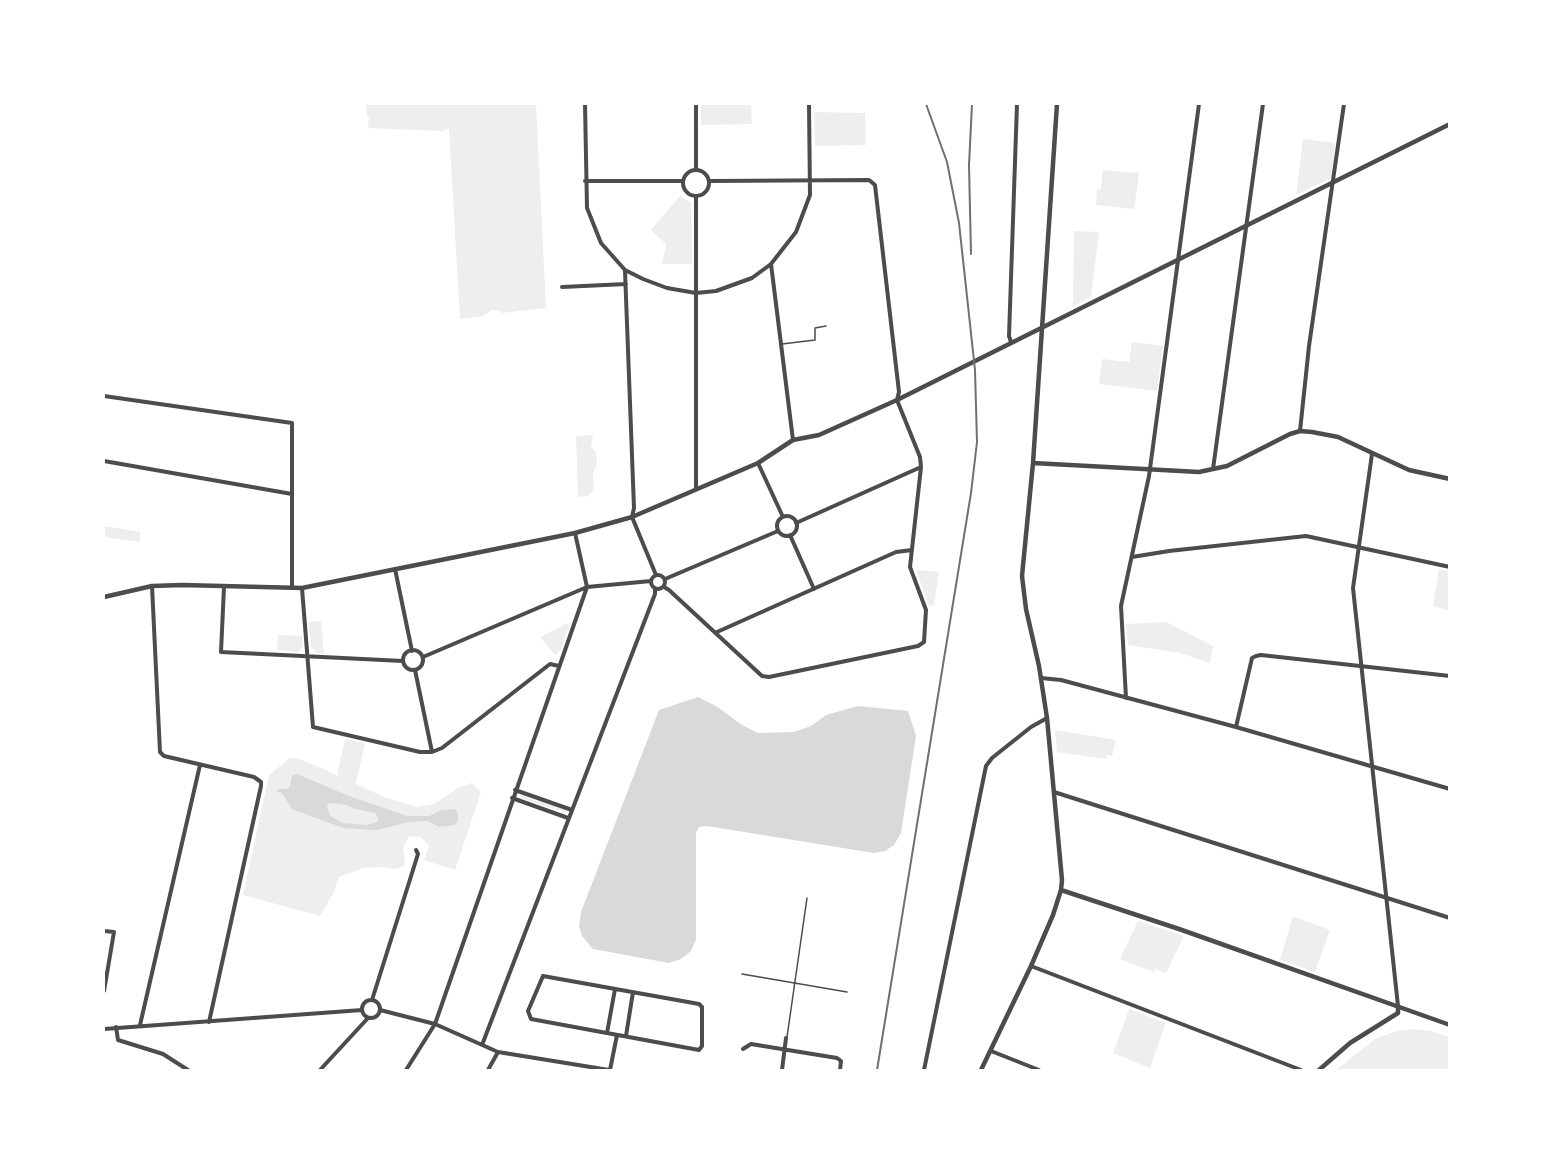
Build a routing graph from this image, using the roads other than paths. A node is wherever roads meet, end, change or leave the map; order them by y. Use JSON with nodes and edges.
{"nodes":[{"id":1,"x":585,"y":104,"type":"edge"},
{"id":2,"x":696,"y":104,"type":"edge"},
{"id":3,"x":809,"y":104,"type":"edge"},
{"id":4,"x":1017,"y":104,"type":"edge"},
{"id":5,"x":1057,"y":104,"type":"edge"},
{"id":6,"x":1199,"y":104,"type":"edge"},
{"id":7,"x":1263,"y":104,"type":"edge"},
{"id":8,"x":1344,"y":104,"type":"edge"},
{"id":9,"x":1449,"y":124,"type":"edge"},
{"id":10,"x":696,"y":169,"type":"junction"},
{"id":11,"x":585,"y":181,"type":"junction"},
{"id":12,"x":682,"y":181,"type":"junction"},
{"id":13,"x":811,"y":181,"type":"junction"},
{"id":14,"x":709,"y":182,"type":"junction"},
{"id":15,"x":1334,"y":182,"type":"junction"},
{"id":16,"x":696,"y":196,"type":"junction"},
{"id":17,"x":1246,"y":225,"type":"junction"},
{"id":18,"x":1178,"y":258,"type":"junction"},
{"id":19,"x":771,"y":264,"type":"junction"},
{"id":20,"x":625,"y":270,"type":"junction"},
{"id":21,"x":626,"y":284,"type":"junction"},
{"id":22,"x":562,"y":287,"type":"dead end"},
{"id":23,"x":696,"y":293,"type":"junction"},
{"id":24,"x":826,"y":326,"type":"dead end"},
{"id":25,"x":1042,"y":327,"type":"junction"},
{"id":26,"x":1011,"y":342,"type":"junction"},
{"id":27,"x":781,"y":344,"type":"junction"},
{"id":28,"x":104,"y":396,"type":"edge"},
{"id":29,"x":897,"y":400,"type":"junction"},
{"id":30,"x":1300,"y":431,"type":"junction"},
{"id":31,"x":793,"y":440,"type":"junction"},
{"id":32,"x":1372,"y":454,"type":"junction"},
{"id":33,"x":104,"y":462,"type":"edge"},
{"id":34,"x":758,"y":463,"type":"junction"},
{"id":35,"x":1033,"y":463,"type":"junction"},
{"id":36,"x":921,"y":467,"type":"junction"},
{"id":37,"x":1213,"y":469,"type":"junction"},
{"id":38,"x":1150,"y":470,"type":"junction"},
{"id":39,"x":1449,"y":479,"type":"edge"},
{"id":40,"x":696,"y":488,"type":"junction"},
{"id":41,"x":292,"y":494,"type":"junction"},
{"id":42,"x":632,"y":517,"type":"junction"},
{"id":43,"x":783,"y":517,"type":"junction"},
{"id":44,"x":796,"y":523,"type":"junction"},
{"id":45,"x":778,"y":531,"type":"junction"},
{"id":46,"x":575,"y":533,"type":"junction"},
{"id":47,"x":790,"y":535,"type":"junction"},
{"id":48,"x":1359,"y":548,"type":"junction"},
{"id":49,"x":912,"y":550,"type":"junction"},
{"id":50,"x":1132,"y":557,"type":"junction"},
{"id":51,"x":1449,"y":567,"type":"edge"},
{"id":52,"x":395,"y":569,"type":"junction"},
{"id":53,"x":656,"y":575,"type":"junction"},
{"id":54,"x":665,"y":579,"type":"junction"},
{"id":55,"x":651,"y":581,"type":"junction"},
{"id":56,"x":152,"y":586,"type":"junction"},
{"id":57,"x":587,"y":586,"type":"junction"},
{"id":58,"x":224,"y":587,"type":"junction"},
{"id":59,"x":664,"y":587,"type":"junction"},
{"id":60,"x":302,"y":588,"type":"junction"},
{"id":61,"x":655,"y":588,"type":"junction"},
{"id":62,"x":292,"y":589,"type":"junction"},
{"id":63,"x":814,"y":589,"type":"junction"},
{"id":64,"x":104,"y":597,"type":"edge"},
{"id":65,"x":716,"y":633,"type":"junction"},
{"id":66,"x":412,"y":651,"type":"junction"},
{"id":67,"x":308,"y":656,"type":"junction"},
{"id":68,"x":423,"y":657,"type":"junction"},
{"id":69,"x":403,"y":661,"type":"junction"},
{"id":70,"x":559,"y":666,"type":"junction"},
{"id":71,"x":1362,"y":666,"type":"junction"},
{"id":72,"x":415,"y":670,"type":"junction"},
{"id":73,"x":1449,"y":676,"type":"edge"},
{"id":74,"x":1041,"y":678,"type":"junction"},
{"id":75,"x":1126,"y":698,"type":"junction"},
{"id":76,"x":1047,"y":718,"type":"junction"},
{"id":77,"x":1236,"y":727,"type":"junction"},
{"id":78,"x":432,"y":752,"type":"junction"},
{"id":79,"x":200,"y":765,"type":"junction"},
{"id":80,"x":1373,"y":766,"type":"junction"},
{"id":81,"x":1449,"y":789,"type":"edge"},
{"id":82,"x":515,"y":790,"type":"junction"},
{"id":83,"x":1054,"y":792,"type":"junction"},
{"id":84,"x":512,"y":798,"type":"junction"},
{"id":85,"x":572,"y":810,"type":"junction"},
{"id":86,"x":568,"y":818,"type":"junction"},
{"id":87,"x":416,"y":850,"type":"dead end"},
{"id":88,"x":1061,"y":890,"type":"junction"},
{"id":89,"x":807,"y":898,"type":"dead end"},
{"id":90,"x":1387,"y":898,"type":"junction"},
{"id":91,"x":1449,"y":918,"type":"edge"},
{"id":92,"x":104,"y":931,"type":"edge"},
{"id":93,"x":1031,"y":966,"type":"junction"},
{"id":94,"x":742,"y":974,"type":"dead end"},
{"id":95,"x":795,"y":983,"type":"junction"},
{"id":96,"x":615,"y":989,"type":"junction"},
{"id":97,"x":104,"y":991,"type":"edge"},
{"id":98,"x":633,"y":992,"type":"junction"},
{"id":99,"x":847,"y":992,"type":"dead end"},
{"id":100,"x":372,"y":1000,"type":"junction"},
{"id":101,"x":1398,"y":1006,"type":"junction"},
{"id":102,"x":362,"y":1010,"type":"junction"},
{"id":103,"x":380,"y":1010,"type":"junction"},
{"id":104,"x":368,"y":1018,"type":"junction"},
{"id":105,"x":209,"y":1022,"type":"junction"},
{"id":106,"x":435,"y":1024,"type":"junction"},
{"id":107,"x":140,"y":1025,"type":"junction"},
{"id":108,"x":1449,"y":1025,"type":"edge"},
{"id":109,"x":116,"y":1028,"type":"junction"},
{"id":110,"x":104,"y":1029,"type":"edge"},
{"id":111,"x":607,"y":1033,"type":"junction"},
{"id":112,"x":617,"y":1035,"type":"junction"},
{"id":113,"x":626,"y":1036,"type":"junction"},
{"id":114,"x":786,"y":1038,"type":"joint"},
{"id":115,"x":482,"y":1045,"type":"junction"},
{"id":116,"x":743,"y":1049,"type":"dead end"},
{"id":117,"x":785,"y":1049,"type":"junction"},
{"id":118,"x":990,"y":1051,"type":"junction"},
{"id":119,"x":498,"y":1052,"type":"junction"},
{"id":120,"x":590,"y":1070,"type":"edge"},
{"id":121,"x":188,"y":1071,"type":"edge"},
{"id":122,"x":320,"y":1071,"type":"edge"},
{"id":123,"x":405,"y":1071,"type":"edge"},
{"id":124,"x":488,"y":1071,"type":"edge"},
{"id":125,"x":609,"y":1071,"type":"edge"},
{"id":126,"x":782,"y":1071,"type":"edge"},
{"id":127,"x":840,"y":1071,"type":"edge"},
{"id":128,"x":924,"y":1071,"type":"edge"},
{"id":129,"x":981,"y":1071,"type":"edge"},
{"id":130,"x":1039,"y":1071,"type":"edge"},
{"id":131,"x":1301,"y":1071,"type":"edge"},
{"id":132,"x":1319,"y":1071,"type":"edge"}],
"edges":[{"from":1,"to":11,"type":"street"},
{"from":2,"to":10,"type":"street"},
{"from":3,"to":13,"type":"street"},
{"from":4,"to":26,"type":"street"},
{"from":5,"to":25,"type":"street"},
{"from":6,"to":18,"type":"street"},
{"from":7,"to":17,"type":"street"},
{"from":8,"to":15,"type":"street"},
{"from":9,"to":15,"type":"street"},
{"from":10,"to":12,"type":"street"},
{"from":10,"to":14,"type":"street"},
{"from":11,"to":12,"type":"street"},
{"from":11,"to":20,"type":"street"},
{"from":12,"to":16,"type":"street"},
{"from":13,"to":14,"type":"street"},
{"from":13,"to":19,"type":"street"},
{"from":13,"to":29,"type":"street"},
{"from":14,"to":16,"type":"street"},
{"from":15,"to":17,"type":"street"},
{"from":15,"to":30,"type":"street"},
{"from":16,"to":23,"type":"street"},
{"from":17,"to":18,"type":"street"},
{"from":17,"to":37,"type":"street"},
{"from":18,"to":25,"type":"street"},
{"from":18,"to":38,"type":"street"},
{"from":19,"to":23,"type":"street"},
{"from":19,"to":27,"type":"street"},
{"from":20,"to":21,"type":"street"},
{"from":20,"to":23,"type":"street"},
{"from":21,"to":22,"type":"street"},
{"from":21,"to":42,"type":"street"},
{"from":23,"to":40,"type":"street"},
{"from":24,"to":27,"type":"lane"},
{"from":25,"to":26,"type":"street"},
{"from":25,"to":35,"type":"street"},
{"from":26,"to":29,"type":"street"},
{"from":27,"to":31,"type":"street"},
{"from":28,"to":41,"type":"street"},
{"from":29,"to":31,"type":"street"},
{"from":29,"to":36,"type":"street"},
{"from":30,"to":32,"type":"street"},
{"from":30,"to":37,"type":"street"},
{"from":31,"to":34,"type":"street"},
{"from":32,"to":39,"type":"street"},
{"from":32,"to":48,"type":"street"},
{"from":33,"to":41,"type":"street"},
{"from":34,"to":40,"type":"street"},
{"from":34,"to":43,"type":"street"},
{"from":35,"to":38,"type":"street"},
{"from":35,"to":74,"type":"street"},
{"from":36,"to":44,"type":"street"},
{"from":36,"to":49,"type":"street"},
{"from":37,"to":38,"type":"street"},
{"from":38,"to":50,"type":"street"},
{"from":40,"to":42,"type":"street"},
{"from":41,"to":62,"type":"street"},
{"from":42,"to":46,"type":"street"},
{"from":42,"to":53,"type":"street"},
{"from":43,"to":44,"type":"street"},
{"from":43,"to":45,"type":"street"},
{"from":44,"to":47,"type":"street"},
{"from":45,"to":47,"type":"street"},
{"from":45,"to":54,"type":"street"},
{"from":46,"to":52,"type":"street"},
{"from":46,"to":57,"type":"street"},
{"from":47,"to":63,"type":"street"},
{"from":48,"to":50,"type":"street"},
{"from":48,"to":51,"type":"street"},
{"from":48,"to":71,"type":"street"},
{"from":49,"to":63,"type":"street"},
{"from":49,"to":65,"type":"street"},
{"from":50,"to":75,"type":"street"},
{"from":52,"to":60,"type":"street"},
{"from":52,"to":66,"type":"street"},
{"from":53,"to":54,"type":"street"},
{"from":53,"to":55,"type":"street"},
{"from":54,"to":59,"type":"street"},
{"from":55,"to":57,"type":"street"},
{"from":55,"to":61,"type":"street"},
{"from":56,"to":58,"type":"street"},
{"from":56,"to":64,"type":"street"},
{"from":56,"to":79,"type":"street"},
{"from":57,"to":68,"type":"street"},
{"from":57,"to":70,"type":"street"},
{"from":58,"to":62,"type":"street"},
{"from":58,"to":67,"type":"street"},
{"from":59,"to":61,"type":"street"},
{"from":59,"to":65,"type":"street"},
{"from":60,"to":62,"type":"street"},
{"from":60,"to":67,"type":"street"},
{"from":61,"to":85,"type":"street"},
{"from":63,"to":65,"type":"street"},
{"from":66,"to":68,"type":"street"},
{"from":66,"to":69,"type":"street"},
{"from":67,"to":69,"type":"street"},
{"from":67,"to":78,"type":"street"},
{"from":68,"to":72,"type":"street"},
{"from":69,"to":72,"type":"street"},
{"from":70,"to":78,"type":"street"},
{"from":70,"to":82,"type":"street"},
{"from":71,"to":73,"type":"street"},
{"from":71,"to":77,"type":"street"},
{"from":71,"to":80,"type":"street"},
{"from":72,"to":78,"type":"street"},
{"from":74,"to":75,"type":"street"},
{"from":74,"to":76,"type":"street"},
{"from":75,"to":77,"type":"street"},
{"from":76,"to":83,"type":"street"},
{"from":76,"to":128,"type":"street"},
{"from":77,"to":80,"type":"street"},
{"from":79,"to":105,"type":"street"},
{"from":79,"to":107,"type":"street"},
{"from":80,"to":81,"type":"street"},
{"from":80,"to":90,"type":"street"},
{"from":82,"to":84,"type":"street"},
{"from":82,"to":85,"type":"street"},
{"from":83,"to":88,"type":"street"},
{"from":83,"to":90,"type":"street"},
{"from":84,"to":86,"type":"street"},
{"from":84,"to":106,"type":"street"},
{"from":85,"to":86,"type":"street"},
{"from":86,"to":115,"type":"street"},
{"from":87,"to":100,"type":"street"},
{"from":88,"to":93,"type":"street"},
{"from":88,"to":101,"type":"street"},
{"from":89,"to":95,"type":"lane"},
{"from":90,"to":91,"type":"street"},
{"from":90,"to":101,"type":"street"},
{"from":92,"to":97,"type":"street"},
{"from":93,"to":118,"type":"street"},
{"from":93,"to":131,"type":"street"},
{"from":94,"to":95,"type":"lane"},
{"from":95,"to":99,"type":"lane"},
{"from":95,"to":114,"type":"lane"},
{"from":96,"to":98,"type":"street"},
{"from":96,"to":111,"type":"street"},
{"from":96,"to":111,"type":"street"},
{"from":98,"to":113,"type":"street"},
{"from":98,"to":113,"type":"street"},
{"from":100,"to":102,"type":"street"},
{"from":100,"to":103,"type":"street"},
{"from":101,"to":108,"type":"street"},
{"from":101,"to":132,"type":"street"},
{"from":102,"to":104,"type":"street"},
{"from":102,"to":105,"type":"street"},
{"from":103,"to":104,"type":"street"},
{"from":103,"to":106,"type":"street"},
{"from":104,"to":122,"type":"street"},
{"from":105,"to":107,"type":"street"},
{"from":106,"to":115,"type":"street"},
{"from":106,"to":123,"type":"street"},
{"from":107,"to":109,"type":"street"},
{"from":109,"to":110,"type":"street"},
{"from":109,"to":121,"type":"street"},
{"from":111,"to":112,"type":"street"},
{"from":112,"to":113,"type":"street"},
{"from":112,"to":125,"type":"street"},
{"from":114,"to":117,"type":"street"},
{"from":115,"to":119,"type":"street"},
{"from":116,"to":117,"type":"street"},
{"from":117,"to":126,"type":"street"},
{"from":117,"to":127,"type":"street"},
{"from":118,"to":129,"type":"street"},
{"from":118,"to":130,"type":"street"},
{"from":119,"to":120,"type":"street"},
{"from":119,"to":124,"type":"street"},
{"from":120,"to":125,"type":"street"}]}
